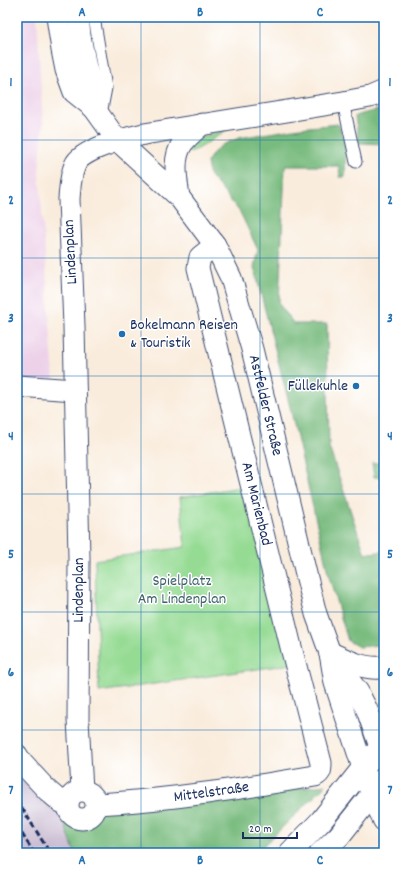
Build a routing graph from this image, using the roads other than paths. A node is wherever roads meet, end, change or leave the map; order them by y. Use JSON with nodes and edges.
{"nodes":[{"id":1,"x":57,"y":17,"type":"edge"},
{"id":2,"x":78,"y":17,"type":"edge"},
{"id":3,"x":94,"y":17,"type":"edge"},
{"id":4,"x":384,"y":90,"type":"edge"},
{"id":5,"x":343,"y":102,"type":"junction"},
{"id":6,"x":98,"y":113,"type":"junction"},
{"id":7,"x":202,"y":124,"type":"junction"},
{"id":8,"x":117,"y":140,"type":"junction"},
{"id":9,"x":356,"y":162,"type":"dead end"},
{"id":10,"x":178,"y":197,"type":"junction"},
{"id":11,"x":215,"y":245,"type":"junction"},
{"id":12,"x":17,"y":386,"type":"edge"},
{"id":13,"x":75,"y":390,"type":"junction"},
{"id":14,"x":330,"y":653,"type":"junction"},
{"id":15,"x":384,"y":667,"type":"edge"},
{"id":16,"x":383,"y":749,"type":"edge"},
{"id":17,"x":17,"y":755,"type":"edge"},
{"id":18,"x":363,"y":768,"type":"junction"},
{"id":19,"x":321,"y":769,"type":"joint"},
{"id":20,"x":378,"y":786,"type":"edge"},
{"id":21,"x":82,"y":799,"type":"junction"},
{"id":22,"x":384,"y":820,"type":"edge"},
{"id":23,"x":290,"y":853,"type":"edge"},
{"id":24,"x":322,"y":853,"type":"edge"}],
"edges":[{"from":1,"to":6,"type":"street","name":"Astfelder Straße"},
{"from":2,"to":6,"type":"street"},
{"from":3,"to":6,"type":"lane"},
{"from":4,"to":5,"type":"street","name":"Lindenplan"},
{"from":5,"to":7,"type":"street","name":"Lindenplan"},
{"from":5,"to":9,"type":"lane"},
{"from":6,"to":8,"type":"street","name":"Astfelder Straße"},
{"from":7,"to":8,"type":"street","name":"Lindenplan"},
{"from":7,"to":10,"type":"street"},
{"from":8,"to":10,"type":"street","name":"Astfelder Straße"},
{"from":8,"to":13,"type":"street","name":"Lindenplan"},
{"from":10,"to":11,"type":"street","name":"Astfelder Straße"},
{"from":11,"to":14,"type":"street","name":"Astfelder Straße"},
{"from":11,"to":19,"type":"street","name":"Am Marienbad"},
{"from":12,"to":13,"type":"street"},
{"from":13,"to":21,"type":"street","name":"Lindenplan"},
{"from":14,"to":15,"type":"main road"},
{"from":14,"to":16,"type":"street","name":"Astfelder Straße"},
{"from":14,"to":18,"type":"street","name":"Astfelder Straße"},
{"from":16,"to":18,"type":"main road"},
{"from":17,"to":21,"type":"street"},
{"from":18,"to":20,"type":"main road","name":"Astfelder Straße"},
{"from":18,"to":23,"type":"main road"},
{"from":19,"to":21,"type":"street","name":"Mittelstraße"},
{"from":20,"to":22,"type":"main road","name":"Astfelder Straße"},
{"from":20,"to":24,"type":"main road"}]}
